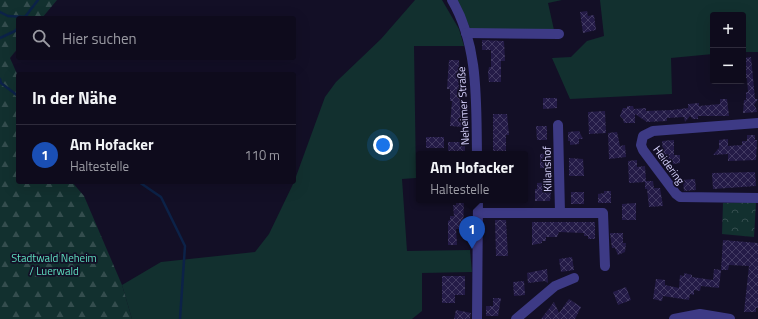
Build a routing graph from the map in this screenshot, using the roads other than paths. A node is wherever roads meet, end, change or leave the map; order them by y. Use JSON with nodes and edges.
{"nodes":[{"id":1,"x":452,"y":0,"type":"edge"},
{"id":2,"x":466,"y":33,"type":"junction"},
{"id":3,"x":559,"y":34,"type":"dead end"},
{"id":4,"x":758,"y":123,"type":"edge"},
{"id":5,"x":558,"y":125,"type":"dead end"},
{"id":6,"x":477,"y":151,"type":"edge"},
{"id":7,"x":758,"y":198,"type":"edge"},
{"id":8,"x":478,"y":203,"type":"edge"},
{"id":9,"x":478,"y":212,"type":"junction"},
{"id":10,"x":560,"y":213,"type":"junction"},
{"id":11,"x":604,"y":266,"type":"dead end"},
{"id":12,"x":574,"y":278,"type":"dead end"},
{"id":13,"x":477,"y":319,"type":"edge"},
{"id":14,"x":516,"y":319,"type":"edge"},
{"id":15,"x":674,"y":319,"type":"edge"},
{"id":16,"x":730,"y":319,"type":"edge"}],
"edges":[{"from":1,"to":2,"type":"street","name":"Neheimer Straße"},
{"from":2,"to":3,"type":"street"},
{"from":2,"to":6,"type":"street","name":"Neheimer Straße"},
{"from":4,"to":7,"type":"street","name":"Heidering"},
{"from":5,"to":10,"type":"street","name":"Kilianshof"},
{"from":8,"to":9,"type":"street"},
{"from":9,"to":10,"type":"street"},
{"from":9,"to":13,"type":"street"},
{"from":10,"to":11,"type":"street"},
{"from":12,"to":14,"type":"street"},
{"from":15,"to":16,"type":"street"}]}
